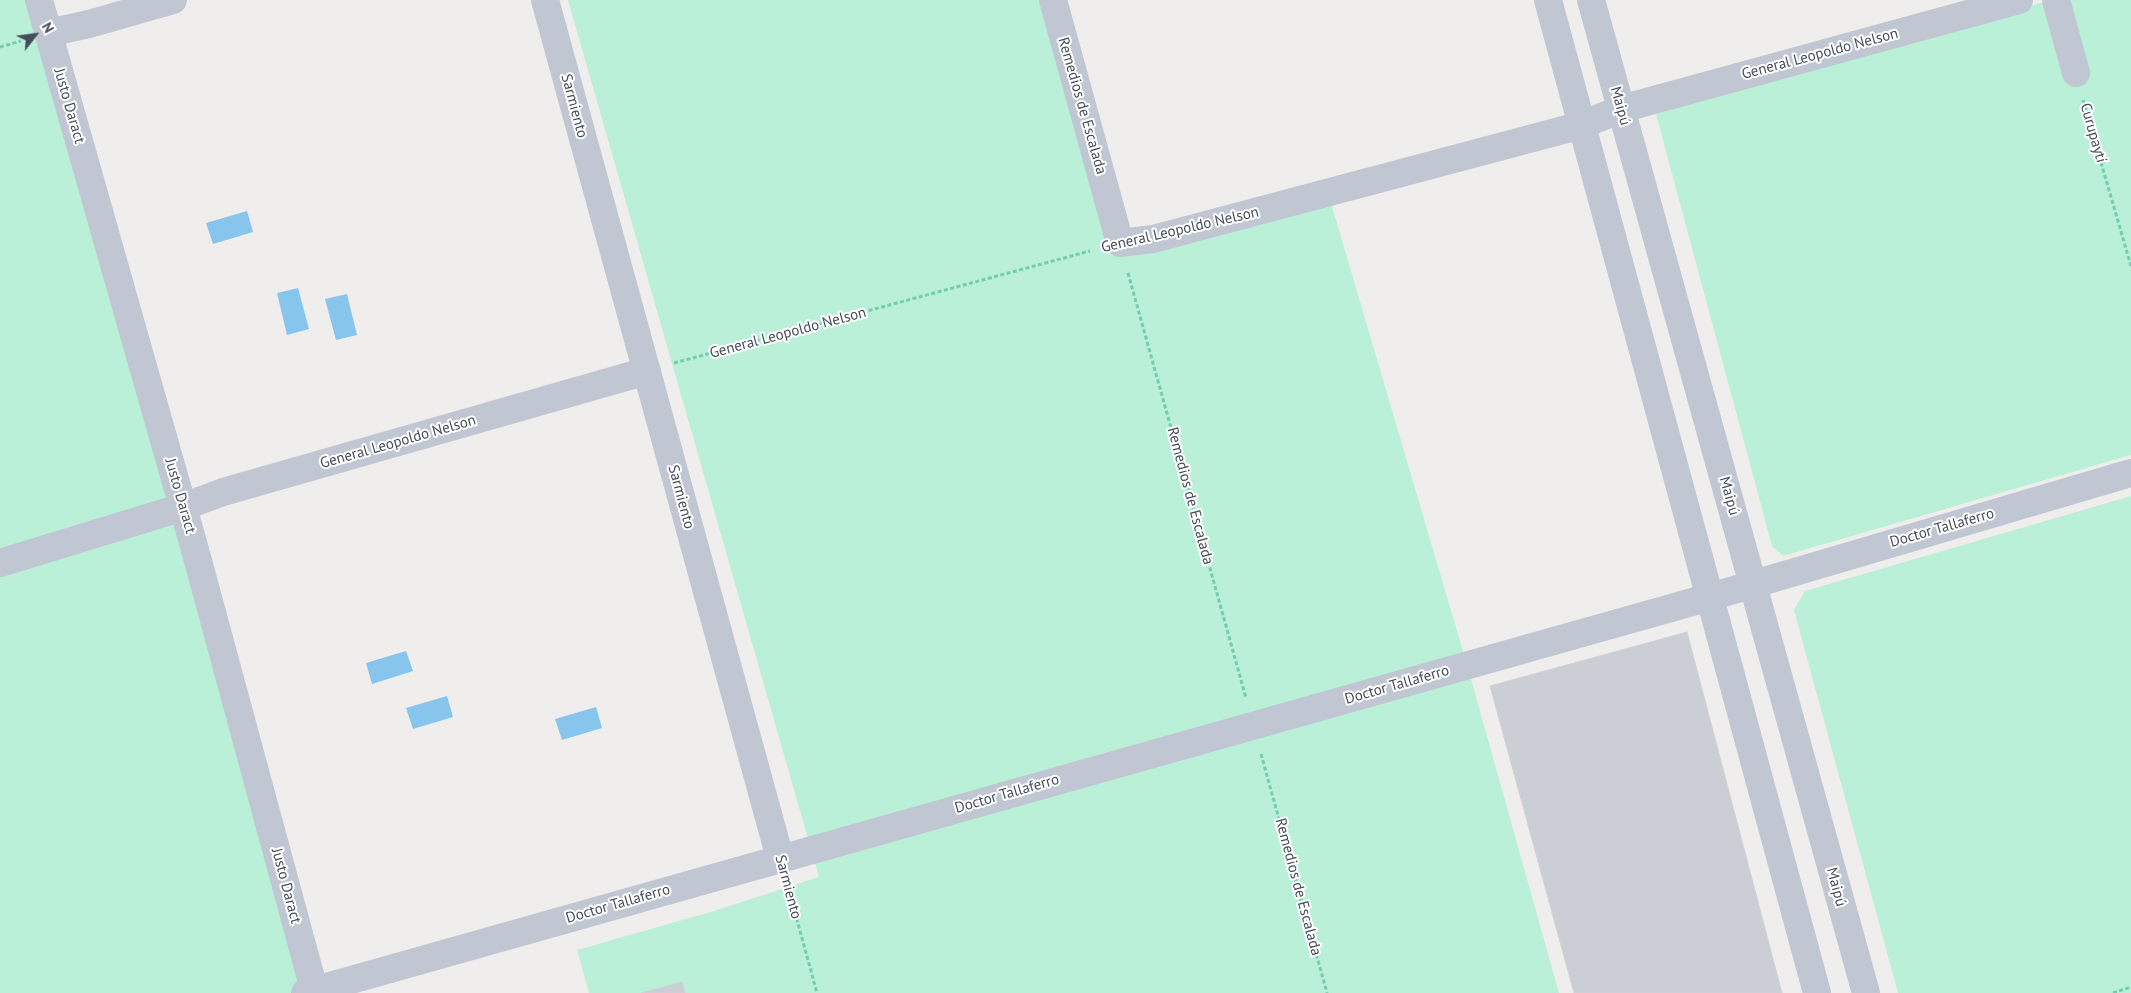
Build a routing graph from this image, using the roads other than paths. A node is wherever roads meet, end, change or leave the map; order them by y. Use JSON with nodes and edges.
{"nodes":[{"id":1,"x":39,"y":0,"type":"edge"},
{"id":2,"x":172,"y":0,"type":"edge"},
{"id":3,"x":545,"y":0,"type":"edge"},
{"id":4,"x":1052,"y":0,"type":"edge"},
{"id":5,"x":1548,"y":0,"type":"edge"},
{"id":6,"x":1590,"y":0,"type":"edge"},
{"id":7,"x":2019,"y":0,"type":"edge"},
{"id":8,"x":2056,"y":0,"type":"edge"},
{"id":9,"x":48,"y":33,"type":"junction"},
{"id":10,"x":2076,"y":73,"type":"road end"},
{"id":11,"x":1621,"y":109,"type":"junction"},
{"id":12,"x":1582,"y":125,"type":"junction"},
{"id":13,"x":1120,"y":243,"type":"joint"},
{"id":14,"x":647,"y":371,"type":"junction"},
{"id":15,"x":2131,"y":473,"type":"edge"},
{"id":16,"x":183,"y":507,"type":"junction"},
{"id":17,"x":0,"y":563,"type":"edge"},
{"id":18,"x":1753,"y":584,"type":"junction"},
{"id":19,"x":1710,"y":597,"type":"junction"},
{"id":20,"x":780,"y":858,"type":"junction"},
{"id":21,"x":312,"y":992,"type":"edge"},
{"id":22,"x":1817,"y":993,"type":"edge"},
{"id":23,"x":1866,"y":993,"type":"edge"}],
"edges":[{"from":1,"to":9,"type":"street","name":"Justo Daract"},
{"from":2,"to":9,"type":"street"},
{"from":3,"to":14,"type":"street","name":"Sarmiento"},
{"from":4,"to":13,"type":"street","name":"Remedios de Escalada"},
{"from":5,"to":12,"type":"street"},
{"from":6,"to":11,"type":"street","name":"Maipú"},
{"from":7,"to":11,"type":"street","name":"General Leopoldo Nelson"},
{"from":8,"to":10,"type":"street"},
{"from":9,"to":16,"type":"street","name":"Justo Daract"},
{"from":11,"to":12,"type":"street","name":"General Leopoldo Nelson"},
{"from":11,"to":18,"type":"street","name":"Maipú"},
{"from":12,"to":13,"type":"street","name":"General Leopoldo Nelson"},
{"from":12,"to":19,"type":"street"},
{"from":14,"to":16,"type":"street","name":"General Leopoldo Nelson"},
{"from":14,"to":20,"type":"street","name":"Sarmiento"},
{"from":15,"to":18,"type":"street","name":"Doctor Tallaferro"},
{"from":16,"to":17,"type":"street","name":"General Leopoldo Nelson"},
{"from":16,"to":21,"type":"street","name":"Justo Daract"},
{"from":18,"to":19,"type":"street","name":"Doctor Tallaferro"},
{"from":18,"to":23,"type":"street","name":"Maipú"},
{"from":19,"to":20,"type":"street","name":"Doctor Tallaferro"},
{"from":19,"to":22,"type":"street"},
{"from":20,"to":21,"type":"street","name":"Doctor Tallaferro"}]}
